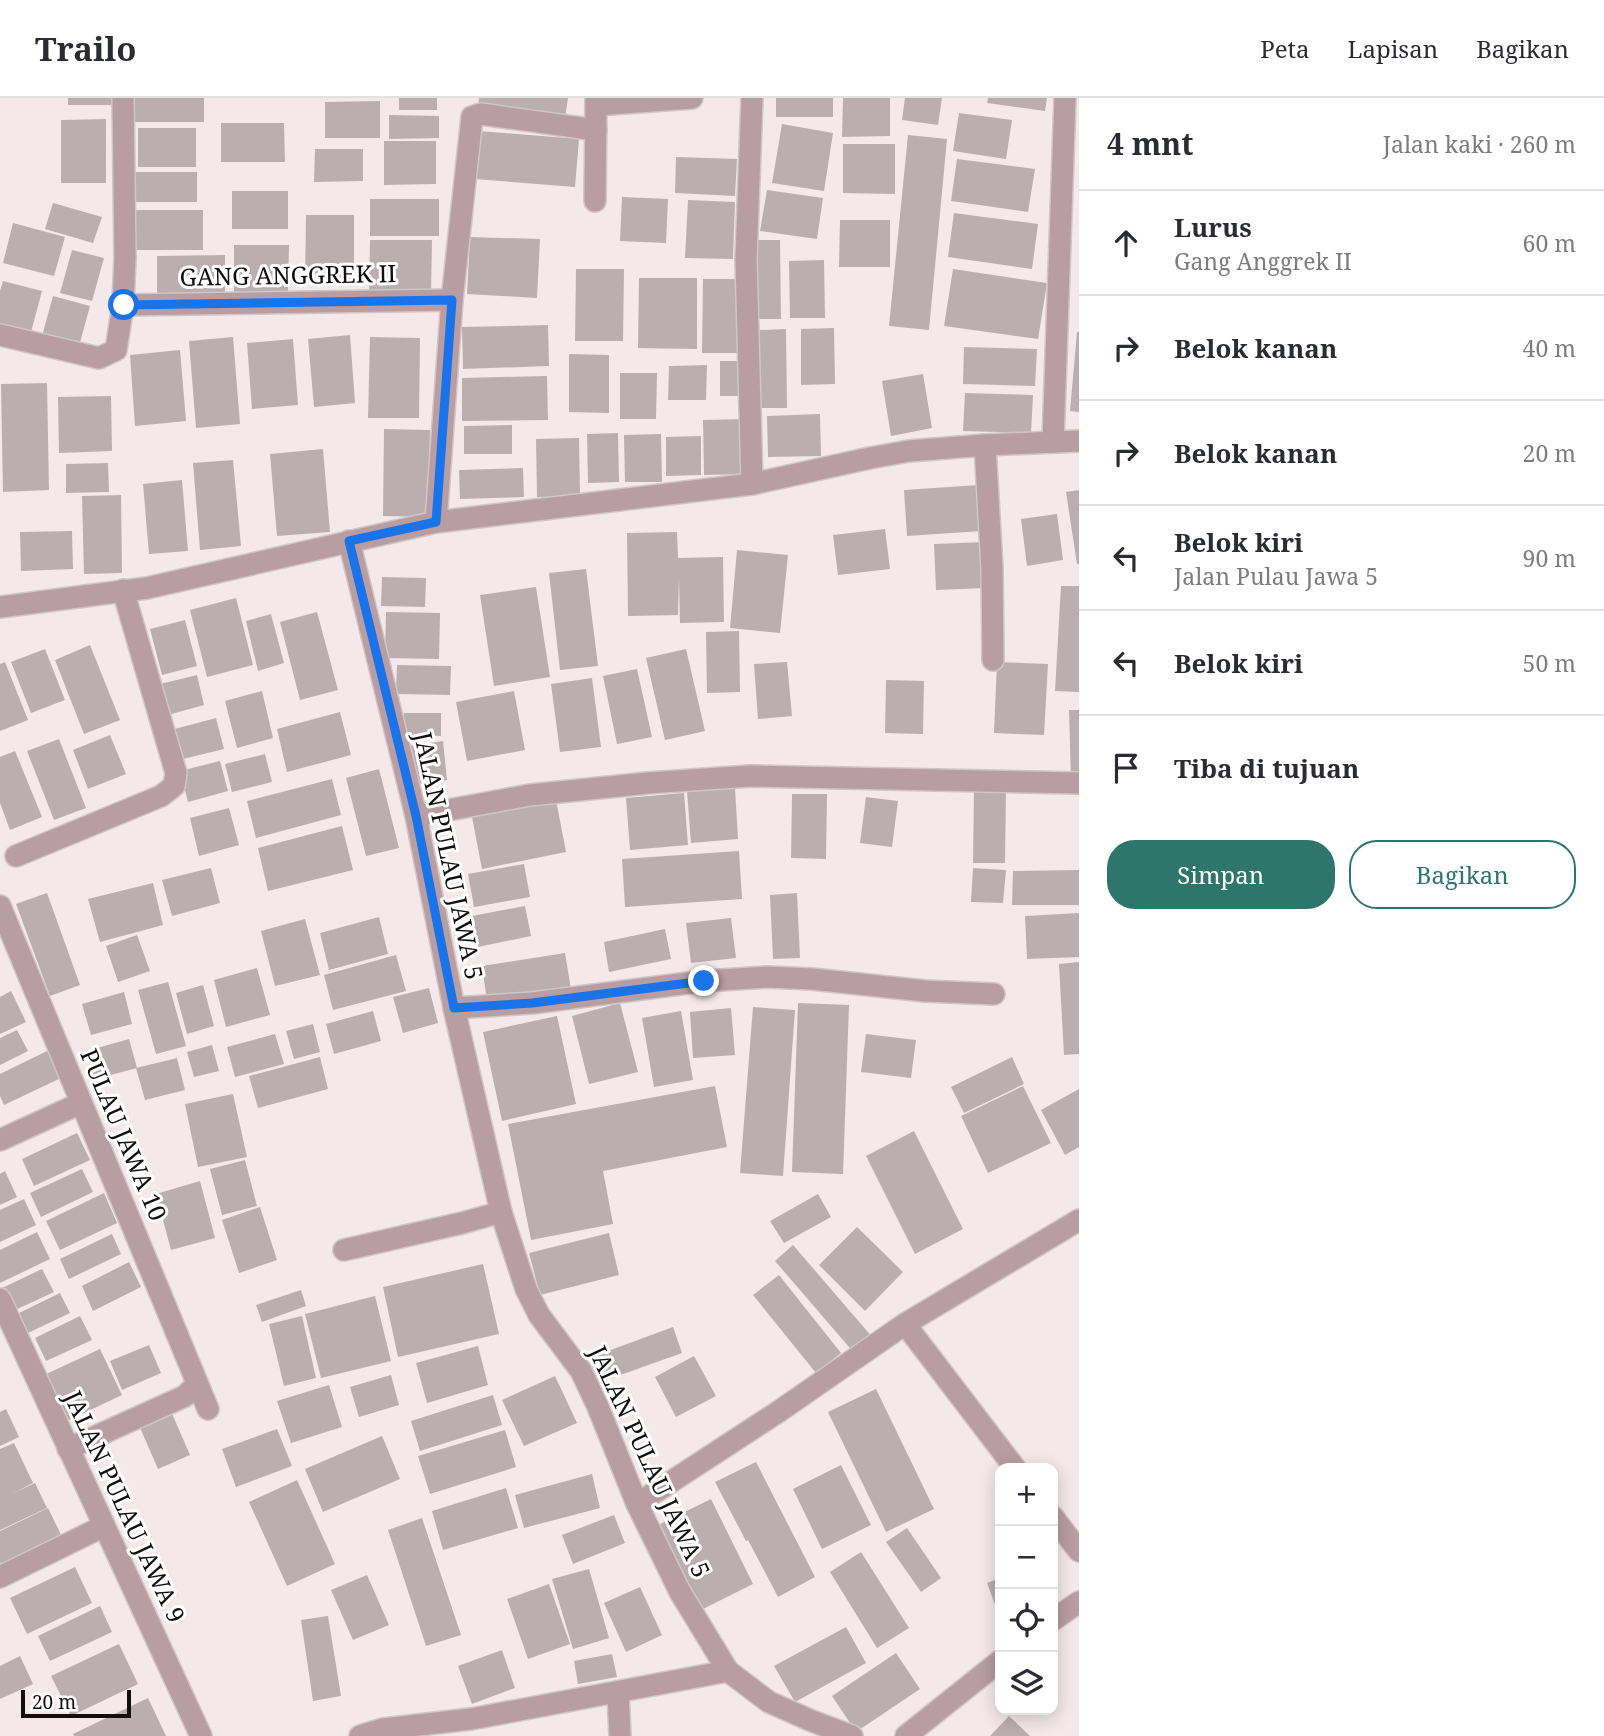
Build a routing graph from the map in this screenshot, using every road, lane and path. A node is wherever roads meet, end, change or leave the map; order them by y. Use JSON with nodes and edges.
{"nodes":[{"id":1,"x":123,"y":98,"type":"edge"},
{"id":2,"x":692,"y":98,"type":"edge"},
{"id":3,"x":752,"y":98,"type":"edge"},
{"id":4,"x":1066,"y":98,"type":"edge"},
{"id":5,"x":596,"y":102,"type":"edge"},
{"id":6,"x":596,"y":130,"type":"junction"},
{"id":7,"x":595,"y":201,"type":"dead end"},
{"id":8,"x":452,"y":300,"type":"junction"},
{"id":9,"x":124,"y":305,"type":"junction"},
{"id":10,"x":0,"y":335,"type":"edge"},
{"id":11,"x":1079,"y":441,"type":"edge"},
{"id":12,"x":1053,"y":442,"type":"junction"},
{"id":13,"x":985,"y":445,"type":"junction"},
{"id":14,"x":752,"y":484,"type":"junction"},
{"id":15,"x":436,"y":522,"type":"junction"},
{"id":16,"x":349,"y":541,"type":"junction"},
{"id":17,"x":122,"y":590,"type":"junction"},
{"id":18,"x":0,"y":607,"type":"edge"},
{"id":19,"x":993,"y":660,"type":"dead end"},
{"id":20,"x":1079,"y":783,"type":"edge"},
{"id":21,"x":416,"y":816,"type":"junction"},
{"id":22,"x":16,"y":856,"type":"dead end"},
{"id":23,"x":0,"y":905,"type":"edge"},
{"id":24,"x":994,"y":994,"type":"dead end"},
{"id":25,"x":454,"y":1008,"type":"junction"},
{"id":26,"x":81,"y":1103,"type":"junction"},
{"id":27,"x":0,"y":1140,"type":"edge"},
{"id":28,"x":501,"y":1212,"type":"junction"},
{"id":29,"x":1079,"y":1220,"type":"edge"},
{"id":30,"x":344,"y":1250,"type":"dead end"},
{"id":31,"x":0,"y":1299,"type":"edge"},
{"id":32,"x":905,"y":1324,"type":"junction"},
{"id":33,"x":197,"y":1384,"type":"junction"},
{"id":34,"x":208,"y":1409,"type":"dead end"},
{"id":35,"x":68,"y":1449,"type":"junction"},
{"id":36,"x":1011,"y":1463,"type":"edge"},
{"id":37,"x":637,"y":1504,"type":"junction"},
{"id":38,"x":1058,"y":1524,"type":"edge"},
{"id":39,"x":104,"y":1526,"type":"junction"},
{"id":40,"x":1079,"y":1551,"type":"edge"},
{"id":41,"x":0,"y":1577,"type":"edge"},
{"id":42,"x":1079,"y":1602,"type":"edge"},
{"id":43,"x":1058,"y":1617,"type":"edge"},
{"id":44,"x":995,"y":1665,"type":"edge"},
{"id":45,"x":728,"y":1671,"type":"junction"},
{"id":46,"x":618,"y":1692,"type":"junction"},
{"id":47,"x":201,"y":1736,"type":"edge"},
{"id":48,"x":360,"y":1736,"type":"edge"},
{"id":49,"x":620,"y":1736,"type":"edge"},
{"id":50,"x":852,"y":1736,"type":"edge"},
{"id":51,"x":906,"y":1736,"type":"edge"}],
"edges":[{"from":1,"to":9,"type":"street"},
{"from":2,"to":5,"type":"street"},
{"from":3,"to":14,"type":"street"},
{"from":4,"to":12,"type":"street"},
{"from":5,"to":6,"type":"street"},
{"from":6,"to":7,"type":"street"},
{"from":6,"to":8,"type":"street"},
{"from":8,"to":9,"type":"street","name":"GANG ANGGREK II"},
{"from":8,"to":15,"type":"street"},
{"from":9,"to":10,"type":"street"},
{"from":11,"to":12,"type":"street"},
{"from":12,"to":13,"type":"street"},
{"from":13,"to":14,"type":"street"},
{"from":13,"to":19,"type":"street"},
{"from":14,"to":15,"type":"street"},
{"from":15,"to":16,"type":"street"},
{"from":16,"to":17,"type":"street"},
{"from":16,"to":21,"type":"street","name":"JALAN PULAU JAWA 5"},
{"from":17,"to":18,"type":"street"},
{"from":17,"to":22,"type":"street"},
{"from":20,"to":21,"type":"street"},
{"from":21,"to":25,"type":"street","name":"JALAN PULAU JAWA 5"},
{"from":23,"to":26,"type":"street","name":"PULAU JAWA 10"},
{"from":24,"to":25,"type":"street"},
{"from":25,"to":28,"type":"street","name":"JALAN PULAU JAWA 5"},
{"from":26,"to":27,"type":"street"},
{"from":26,"to":33,"type":"street","name":"PULAU JAWA 10"},
{"from":28,"to":30,"type":"street"},
{"from":28,"to":37,"type":"street","name":"JALAN PULAU JAWA 5"},
{"from":29,"to":32,"type":"street"},
{"from":31,"to":35,"type":"street","name":"JALAN PULAU JAWA 9"},
{"from":32,"to":36,"type":"street"},
{"from":32,"to":37,"type":"street"},
{"from":33,"to":34,"type":"street","name":"PULAU JAWA 10"},
{"from":33,"to":35,"type":"street"},
{"from":35,"to":39,"type":"street","name":"JALAN PULAU JAWA 9"},
{"from":37,"to":45,"type":"street","name":"JALAN PULAU JAWA 5"},
{"from":38,"to":40,"type":"street"},
{"from":39,"to":41,"type":"street"},
{"from":39,"to":47,"type":"street","name":"JALAN PULAU JAWA 9"},
{"from":42,"to":43,"type":"street"},
{"from":44,"to":51,"type":"street"},
{"from":45,"to":46,"type":"street"},
{"from":45,"to":50,"type":"street"},
{"from":46,"to":48,"type":"street"},
{"from":46,"to":49,"type":"street"}]}
